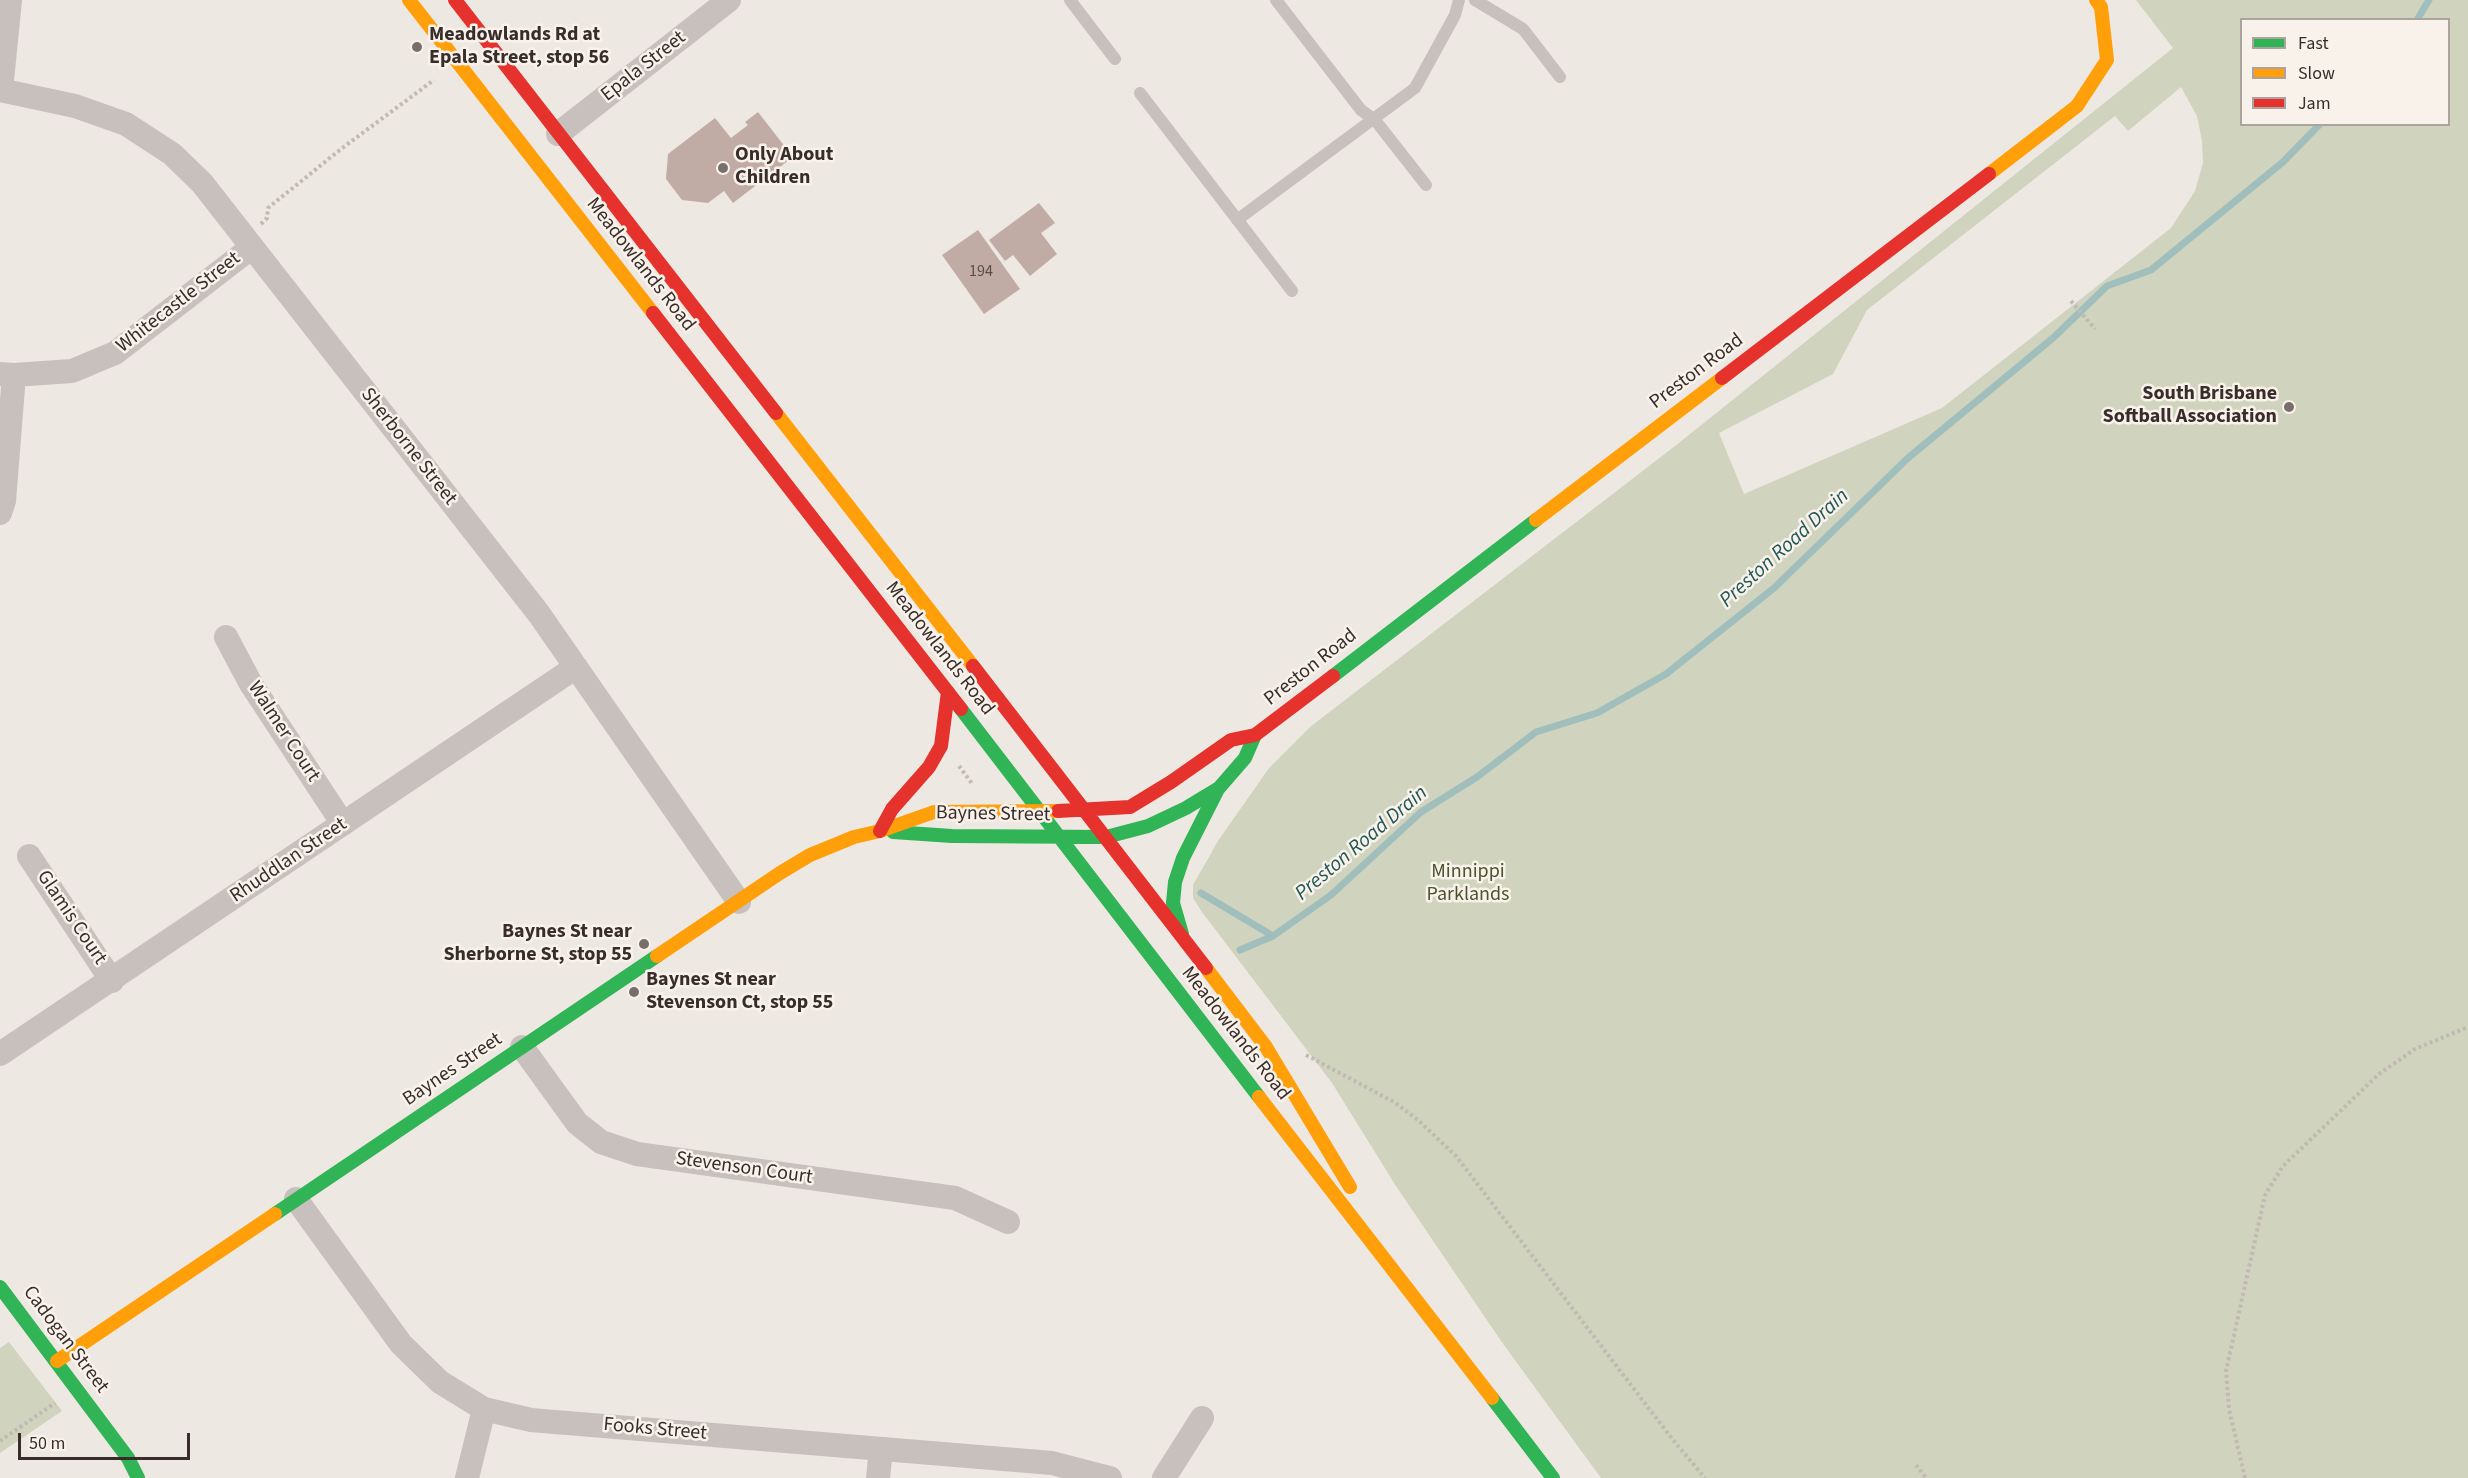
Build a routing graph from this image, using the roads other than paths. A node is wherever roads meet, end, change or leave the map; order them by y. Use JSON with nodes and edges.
{"nodes":[{"id":1,"x":10,"y":0,"type":"edge"},
{"id":2,"x":409,"y":0,"type":"edge"},
{"id":3,"x":454,"y":0,"type":"edge"},
{"id":4,"x":729,"y":0,"type":"edge"},
{"id":5,"x":1070,"y":0,"type":"edge"},
{"id":6,"x":1276,"y":0,"type":"edge"},
{"id":7,"x":1459,"y":0,"type":"edge"},
{"id":8,"x":1475,"y":0,"type":"edge"},
{"id":9,"x":2099,"y":4,"type":"edge"},
{"id":10,"x":1114,"y":58,"type":"dead end"},
{"id":11,"x":1560,"y":77,"type":"dead end"},
{"id":12,"x":1,"y":90,"type":"edge"},
{"id":13,"x":1140,"y":93,"type":"dead end"},
{"id":14,"x":1375,"y":120,"type":"junction"},
{"id":15,"x":558,"y":134,"type":"junction"},
{"id":16,"x":1426,"y":185,"type":"dead end"},
{"id":17,"x":1237,"y":220,"type":"junction"},
{"id":18,"x":249,"y":243,"type":"junction"},
{"id":19,"x":1292,"y":291,"type":"dead end"},
{"id":20,"x":7,"y":375,"type":"edge"},
{"id":21,"x":0,"y":513,"type":"edge"},
{"id":22,"x":226,"y":637,"type":"dead end"},
{"id":23,"x":576,"y":667,"type":"junction"},
{"id":24,"x":948,"y":692,"type":"junction"},
{"id":25,"x":1255,"y":735,"type":"junction"},
{"id":26,"x":1219,"y":788,"type":"junction"},
{"id":27,"x":1039,"y":810,"type":"junction"},
{"id":28,"x":1085,"y":811,"type":"junction"},
{"id":29,"x":343,"y":824,"type":"junction"},
{"id":30,"x":880,"y":831,"type":"junction"},
{"id":31,"x":1059,"y":836,"type":"junction"},
{"id":32,"x":1106,"y":837,"type":"junction"},
{"id":33,"x":29,"y":856,"type":"dead end"},
{"id":34,"x":739,"y":902,"type":"junction"},
{"id":35,"x":1184,"y":940,"type":"junction"},
{"id":36,"x":112,"y":981,"type":"junction"},
{"id":37,"x":522,"y":1047,"type":"junction"},
{"id":38,"x":0,"y":1054,"type":"edge"},
{"id":39,"x":296,"y":1199,"type":"junction"},
{"id":40,"x":1008,"y":1222,"type":"dead end"},
{"id":41,"x":0,"y":1287,"type":"edge"},
{"id":42,"x":1433,"y":1324,"type":"junction"},
{"id":43,"x":57,"y":1361,"type":"junction"},
{"id":44,"x":484,"y":1409,"type":"junction"},
{"id":45,"x":1202,"y":1418,"type":"dead end"},
{"id":46,"x":881,"y":1449,"type":"junction"},
{"id":47,"x":138,"y":1478,"type":"edge"},
{"id":48,"x":467,"y":1478,"type":"edge"},
{"id":49,"x":878,"y":1478,"type":"edge"},
{"id":50,"x":1110,"y":1478,"type":"edge"},
{"id":51,"x":1164,"y":1478,"type":"edge"},
{"id":52,"x":1553,"y":1478,"type":"edge"}],
"edges":[{"from":1,"to":12,"type":"street"},
{"from":2,"to":24,"type":"street","name":"Meadowlands Road"},
{"from":3,"to":15,"type":"street","name":"Meadowlands Road"},
{"from":4,"to":15,"type":"street","name":"Epala Street"},
{"from":5,"to":10,"type":"lane"},
{"from":6,"to":14,"type":"lane"},
{"from":7,"to":14,"type":"lane"},
{"from":8,"to":11,"type":"lane"},
{"from":9,"to":25,"type":"street","name":"Preston Road"},
{"from":12,"to":18,"type":"street","name":"Sherborne Street"},
{"from":13,"to":17,"type":"lane"},
{"from":14,"to":16,"type":"lane"},
{"from":14,"to":17,"type":"lane"},
{"from":15,"to":28,"type":"street","name":"Meadowlands Road"},
{"from":17,"to":19,"type":"lane"},
{"from":18,"to":20,"type":"street","name":"Whitecastle Street"},
{"from":18,"to":23,"type":"street","name":"Sherborne Street"},
{"from":20,"to":21,"type":"street"},
{"from":22,"to":29,"type":"street","name":"Walmer Court"},
{"from":23,"to":29,"type":"street","name":"Rhuddlan Street"},
{"from":23,"to":34,"type":"street","name":"Sherborne Street"},
{"from":24,"to":27,"type":"street","name":"Meadowlands Road"},
{"from":24,"to":30,"type":"street"},
{"from":25,"to":26,"type":"street","name":"Preston Road"},
{"from":25,"to":28,"type":"street","name":"Preston Road"},
{"from":26,"to":32,"type":"street","name":"Preston Road"},
{"from":26,"to":35,"type":"street"},
{"from":27,"to":28,"type":"street","name":"Baynes Street"},
{"from":27,"to":30,"type":"street","name":"Baynes Street"},
{"from":27,"to":31,"type":"street","name":"Meadowlands Road"},
{"from":28,"to":32,"type":"street","name":"Meadowlands Road"},
{"from":29,"to":36,"type":"street","name":"Rhuddlan Street"},
{"from":30,"to":31,"type":"street","name":"Baynes Street"},
{"from":30,"to":34,"type":"street","name":"Baynes Street"},
{"from":31,"to":32,"type":"street","name":"Baynes Street"},
{"from":31,"to":42,"type":"street","name":"Meadowlands Road"},
{"from":32,"to":35,"type":"street","name":"Meadowlands Road"},
{"from":33,"to":36,"type":"street","name":"Glamis Court"},
{"from":34,"to":37,"type":"street","name":"Baynes Street"},
{"from":35,"to":42,"type":"street","name":"Meadowlands Road"},
{"from":36,"to":38,"type":"street","name":"Rhuddlan Street"},
{"from":37,"to":39,"type":"street","name":"Baynes Street"},
{"from":37,"to":40,"type":"street","name":"Stevenson Court"},
{"from":39,"to":43,"type":"street","name":"Baynes Street"},
{"from":39,"to":44,"type":"street","name":"Fooks Street"},
{"from":41,"to":43,"type":"street","name":"Cadogan Street"},
{"from":42,"to":52,"type":"street","name":"Meadowlands Road"},
{"from":43,"to":47,"type":"street","name":"Cadogan Street"},
{"from":44,"to":46,"type":"street","name":"Fooks Street"},
{"from":44,"to":48,"type":"street"},
{"from":45,"to":51,"type":"street"},
{"from":46,"to":49,"type":"street"},
{"from":46,"to":50,"type":"street","name":"Fooks Street"}]}
